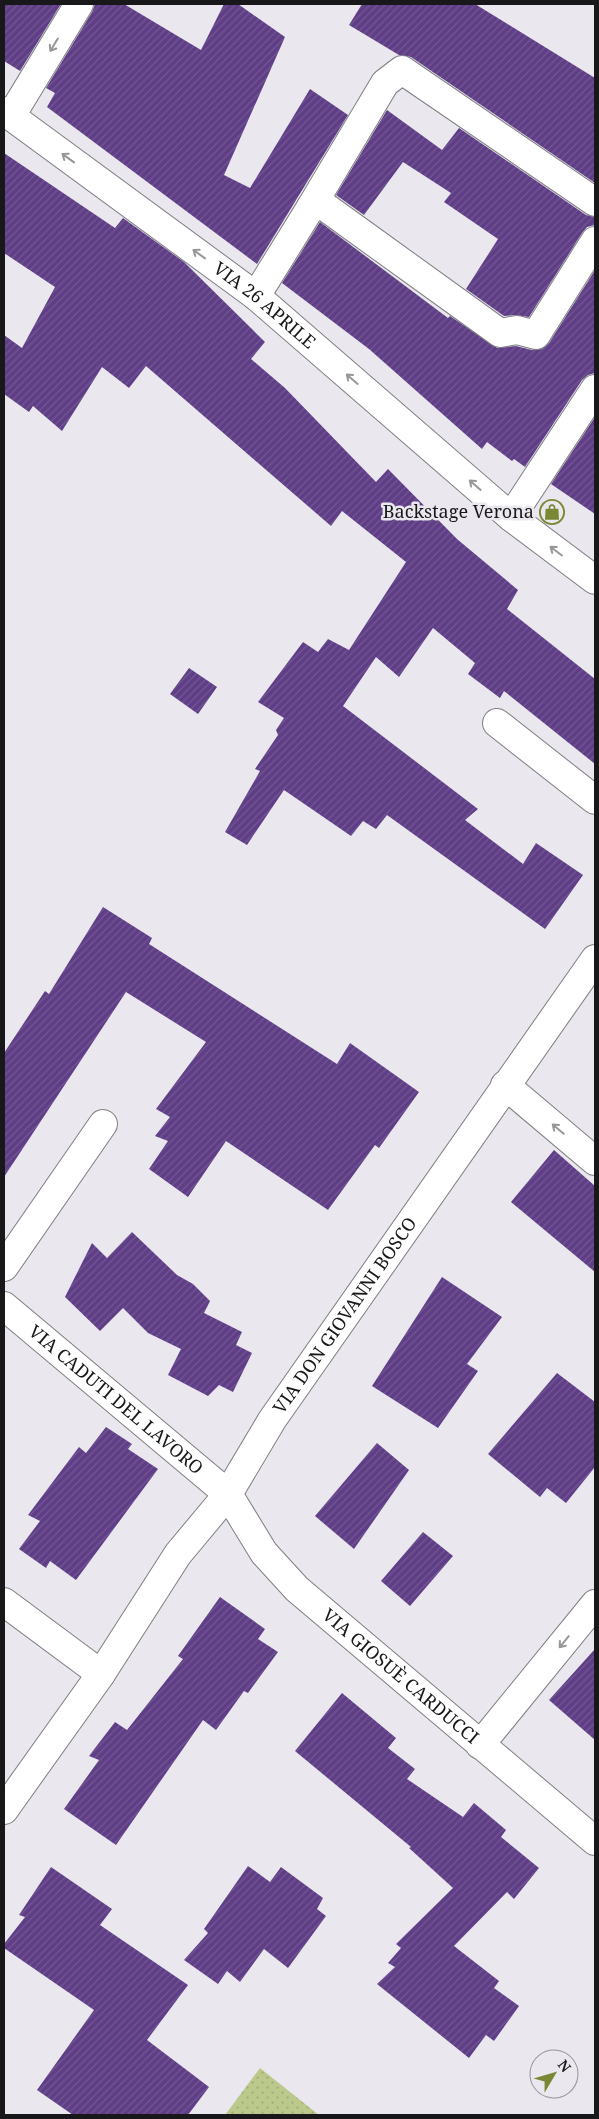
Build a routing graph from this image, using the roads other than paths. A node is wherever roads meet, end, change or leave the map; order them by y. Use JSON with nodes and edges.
{"nodes":[{"id":1,"x":79,"y":4,"type":"edge"},
{"id":2,"x":8,"y":113,"type":"edge"},
{"id":3,"x":595,"y":202,"type":"edge"},
{"id":4,"x":312,"y":207,"type":"junction"},
{"id":5,"x":595,"y":241,"type":"edge"},
{"id":6,"x":256,"y":296,"type":"junction"},
{"id":7,"x":595,"y":389,"type":"edge"},
{"id":8,"x":511,"y":517,"type":"junction"},
{"id":9,"x":595,"y":580,"type":"edge"},
{"id":10,"x":497,"y":724,"type":"dead end"},
{"id":11,"x":595,"y":800,"type":"edge"},
{"id":12,"x":595,"y":959,"type":"edge"},
{"id":13,"x":505,"y":1085,"type":"junction"},
{"id":14,"x":103,"y":1124,"type":"dead end"},
{"id":15,"x":595,"y":1161,"type":"edge"},
{"id":16,"x":4,"y":1267,"type":"edge"},
{"id":17,"x":4,"y":1306,"type":"edge"},
{"id":18,"x":228,"y":1494,"type":"junction"},
{"id":19,"x":4,"y":1602,"type":"edge"},
{"id":20,"x":595,"y":1604,"type":"edge"},
{"id":21,"x":101,"y":1674,"type":"junction"},
{"id":22,"x":480,"y":1745,"type":"junction"},
{"id":23,"x":4,"y":1810,"type":"edge"},
{"id":24,"x":595,"y":1841,"type":"edge"}],
"edges":[{"from":1,"to":2,"type":"street","one_way":true},
{"from":6,"to":2,"type":"street","name":"VIA 26 APRILE","one_way":true},
{"from":3,"to":4,"type":"street"},
{"from":4,"to":5,"type":"street"},
{"from":4,"to":6,"type":"street"},
{"from":8,"to":6,"type":"street","name":"VIA 26 APRILE","one_way":true},
{"from":7,"to":8,"type":"street"},
{"from":9,"to":8,"type":"street","name":"VIA 26 APRILE","one_way":true},
{"from":10,"to":11,"type":"street"},
{"from":12,"to":13,"type":"street","name":"VIA DON GIOVANNI BOSCO"},
{"from":15,"to":13,"type":"street","one_way":true},
{"from":13,"to":18,"type":"street","name":"VIA DON GIOVANNI BOSCO"},
{"from":14,"to":16,"type":"street"},
{"from":17,"to":18,"type":"street","name":"VIA CADUTI DEL LAVORO"},
{"from":18,"to":21,"type":"street","name":"VIA DON GIOVANNI BOSCO"},
{"from":18,"to":22,"type":"street","name":"VIA GIOSUÈ CARDUCCI"},
{"from":19,"to":21,"type":"street"},
{"from":20,"to":22,"type":"street","one_way":true},
{"from":21,"to":23,"type":"street","name":"VIA DON GIOVANNI BOSCO"},
{"from":22,"to":24,"type":"street","name":"VIA GIOSUÈ CARDUCCI"}]}
